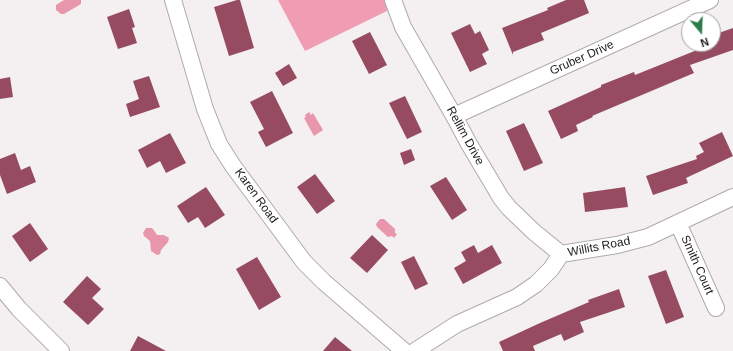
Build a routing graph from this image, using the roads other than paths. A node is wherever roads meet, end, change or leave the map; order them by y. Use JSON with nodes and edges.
{"nodes":[{"id":1,"x":173,"y":0,"type":"edge"},
{"id":2,"x":393,"y":0,"type":"edge"},
{"id":3,"x":710,"y":0,"type":"edge"},
{"id":4,"x":454,"y":116,"type":"junction"},
{"id":5,"x":733,"y":197,"type":"edge"},
{"id":6,"x":678,"y":223,"type":"junction"},
{"id":7,"x":560,"y":254,"type":"junction"},
{"id":8,"x":0,"y":286,"type":"edge"},
{"id":9,"x":716,"y":308,"type":"dead end"},
{"id":10,"x":61,"y":351,"type":"edge"},
{"id":11,"x":404,"y":351,"type":"edge"},
{"id":12,"x":415,"y":351,"type":"edge"}],
"edges":[{"from":1,"to":11,"type":"street","name":"Karen Road"},
{"from":2,"to":4,"type":"street","name":"Rellim Drive"},
{"from":3,"to":4,"type":"street","name":"Gruber Drive"},
{"from":4,"to":7,"type":"street","name":"Rellim Drive"},
{"from":5,"to":6,"type":"street","name":"Willits Road"},
{"from":6,"to":7,"type":"street","name":"Willits Road"},
{"from":6,"to":9,"type":"street","name":"Smith Court"},
{"from":7,"to":12,"type":"street","name":"Willits Road"},
{"from":8,"to":10,"type":"street"}]}
